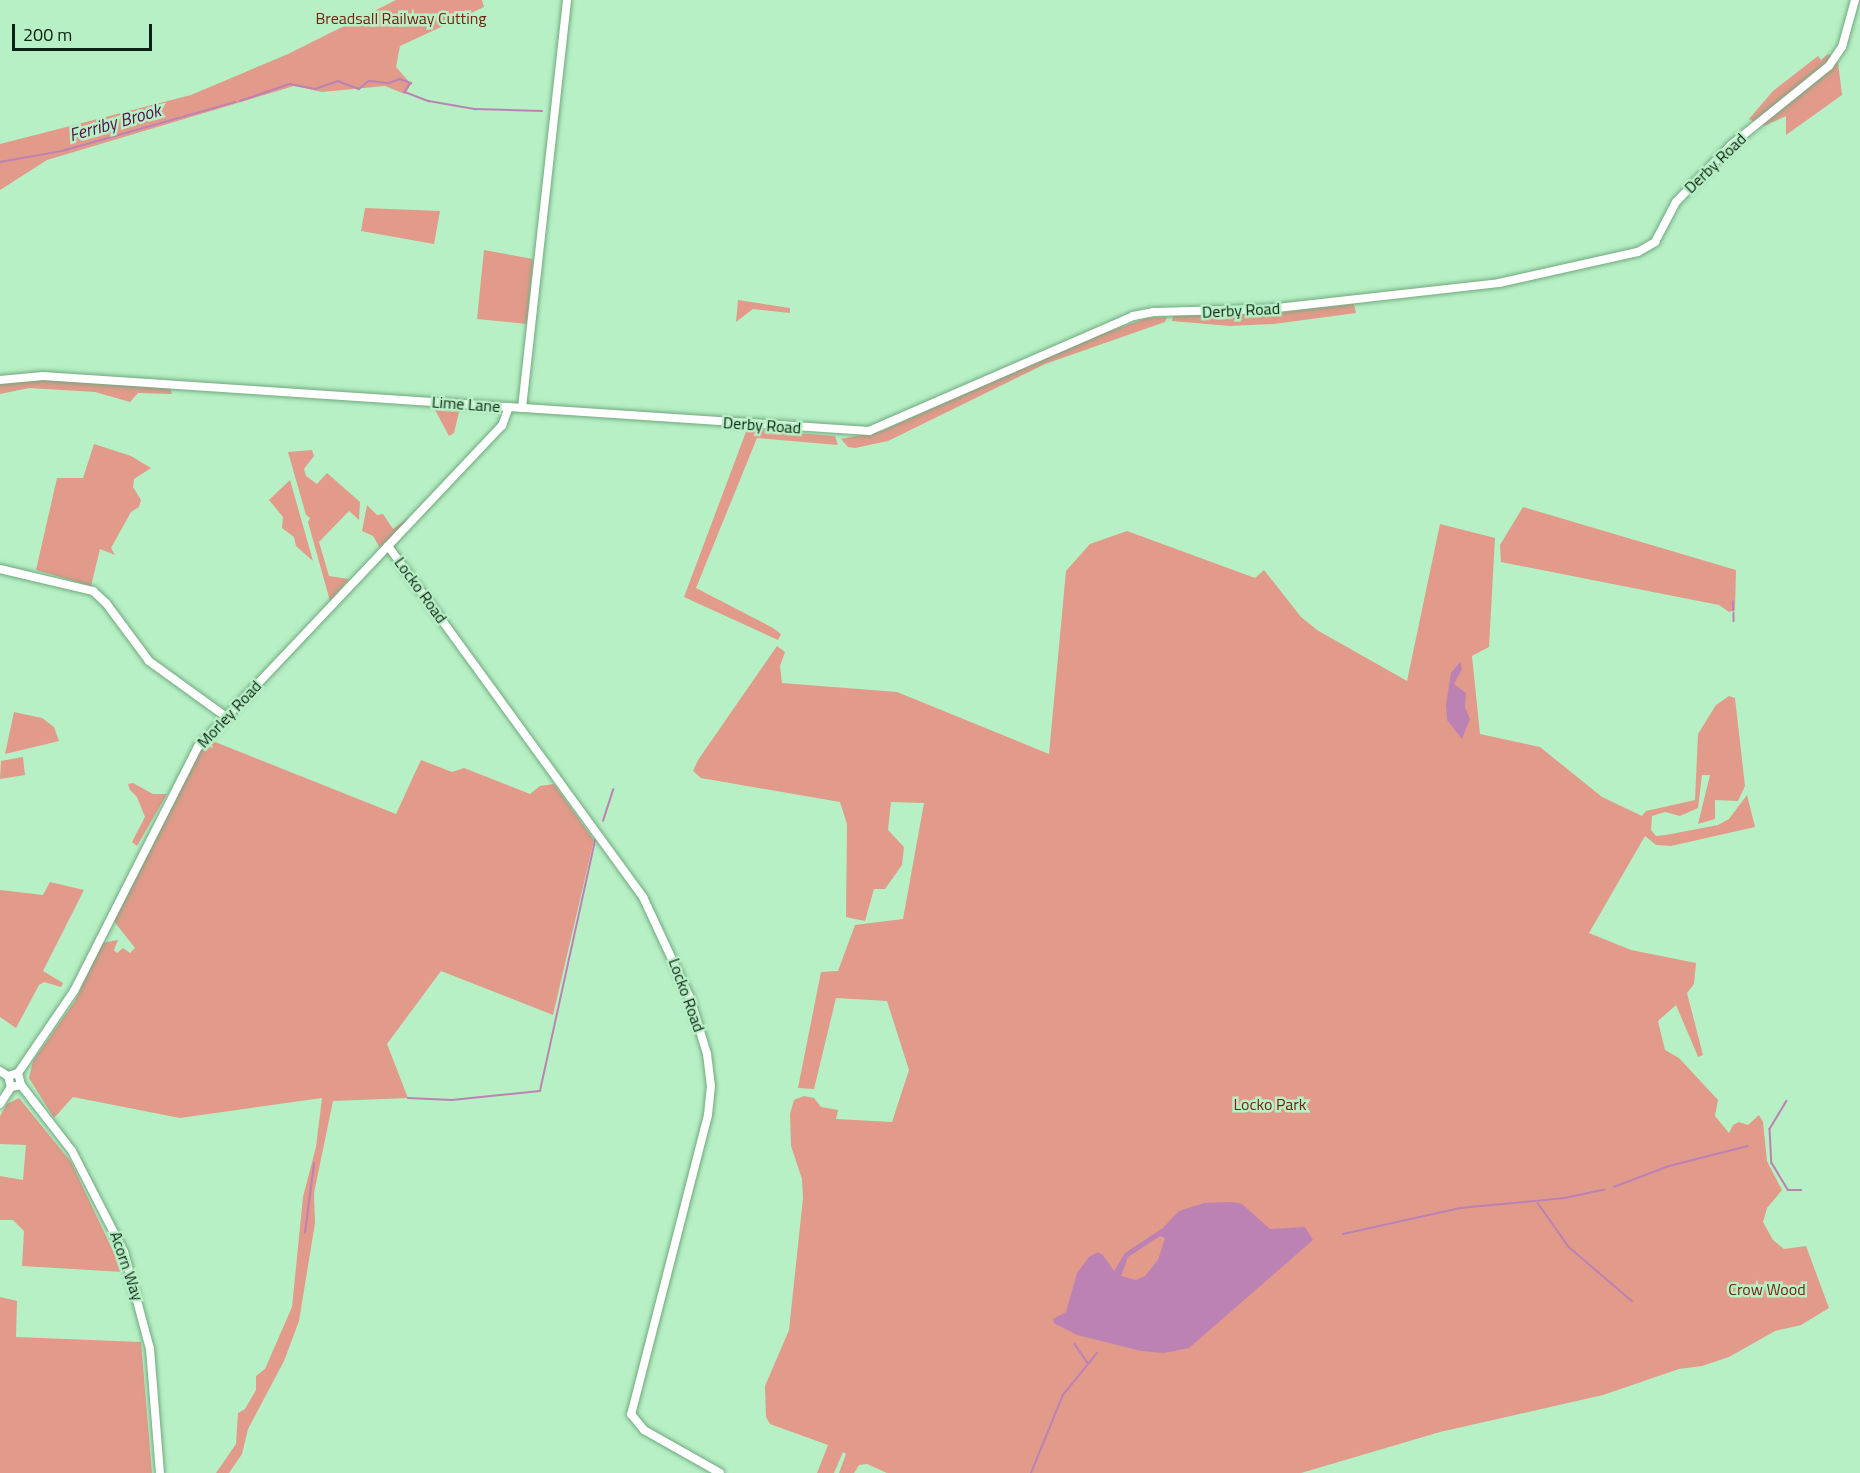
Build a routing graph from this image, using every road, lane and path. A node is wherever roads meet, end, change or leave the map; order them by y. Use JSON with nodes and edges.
{"nodes":[{"id":1,"x":567,"y":0,"type":"edge"},
{"id":2,"x":1855,"y":0,"type":"edge"},
{"id":3,"x":0,"y":380,"type":"edge"},
{"id":4,"x":509,"y":407,"type":"junction"},
{"id":5,"x":522,"y":408,"type":"junction"},
{"id":6,"x":388,"y":546,"type":"junction"},
{"id":7,"x":0,"y":569,"type":"edge"},
{"id":8,"x":225,"y":716,"type":"junction"},
{"id":9,"x":0,"y":1071,"type":"edge"},
{"id":10,"x":18,"y":1073,"type":"junction"},
{"id":11,"x":8,"y":1076,"type":"junction"},
{"id":12,"x":21,"y":1085,"type":"junction"},
{"id":13,"x":11,"y":1087,"type":"junction"},
{"id":14,"x":0,"y":1104,"type":"edge"},
{"id":15,"x":160,"y":1473,"type":"edge"},
{"id":16,"x":720,"y":1473,"type":"edge"}],
"edges":[{"from":1,"to":5,"type":"street","name":"Lime Lane"},
{"from":2,"to":5,"type":"street","name":"Derby Road"},
{"from":3,"to":4,"type":"street","name":"Lime Lane"},
{"from":4,"to":5,"type":"street","name":"Lime Lane"},
{"from":4,"to":6,"type":"street","name":"Morley Road"},
{"from":6,"to":8,"type":"street","name":"Morley Road"},
{"from":6,"to":16,"type":"street","name":"Locko Road"},
{"from":7,"to":8,"type":"street"},
{"from":8,"to":10,"type":"street","name":"Morley Road"},
{"from":9,"to":11,"type":"street"},
{"from":10,"to":11,"type":"street"},
{"from":10,"to":12,"type":"street"},
{"from":11,"to":13,"type":"street"},
{"from":12,"to":13,"type":"street"},
{"from":12,"to":15,"type":"street","name":"Acorn Way"},
{"from":13,"to":14,"type":"street"}]}
